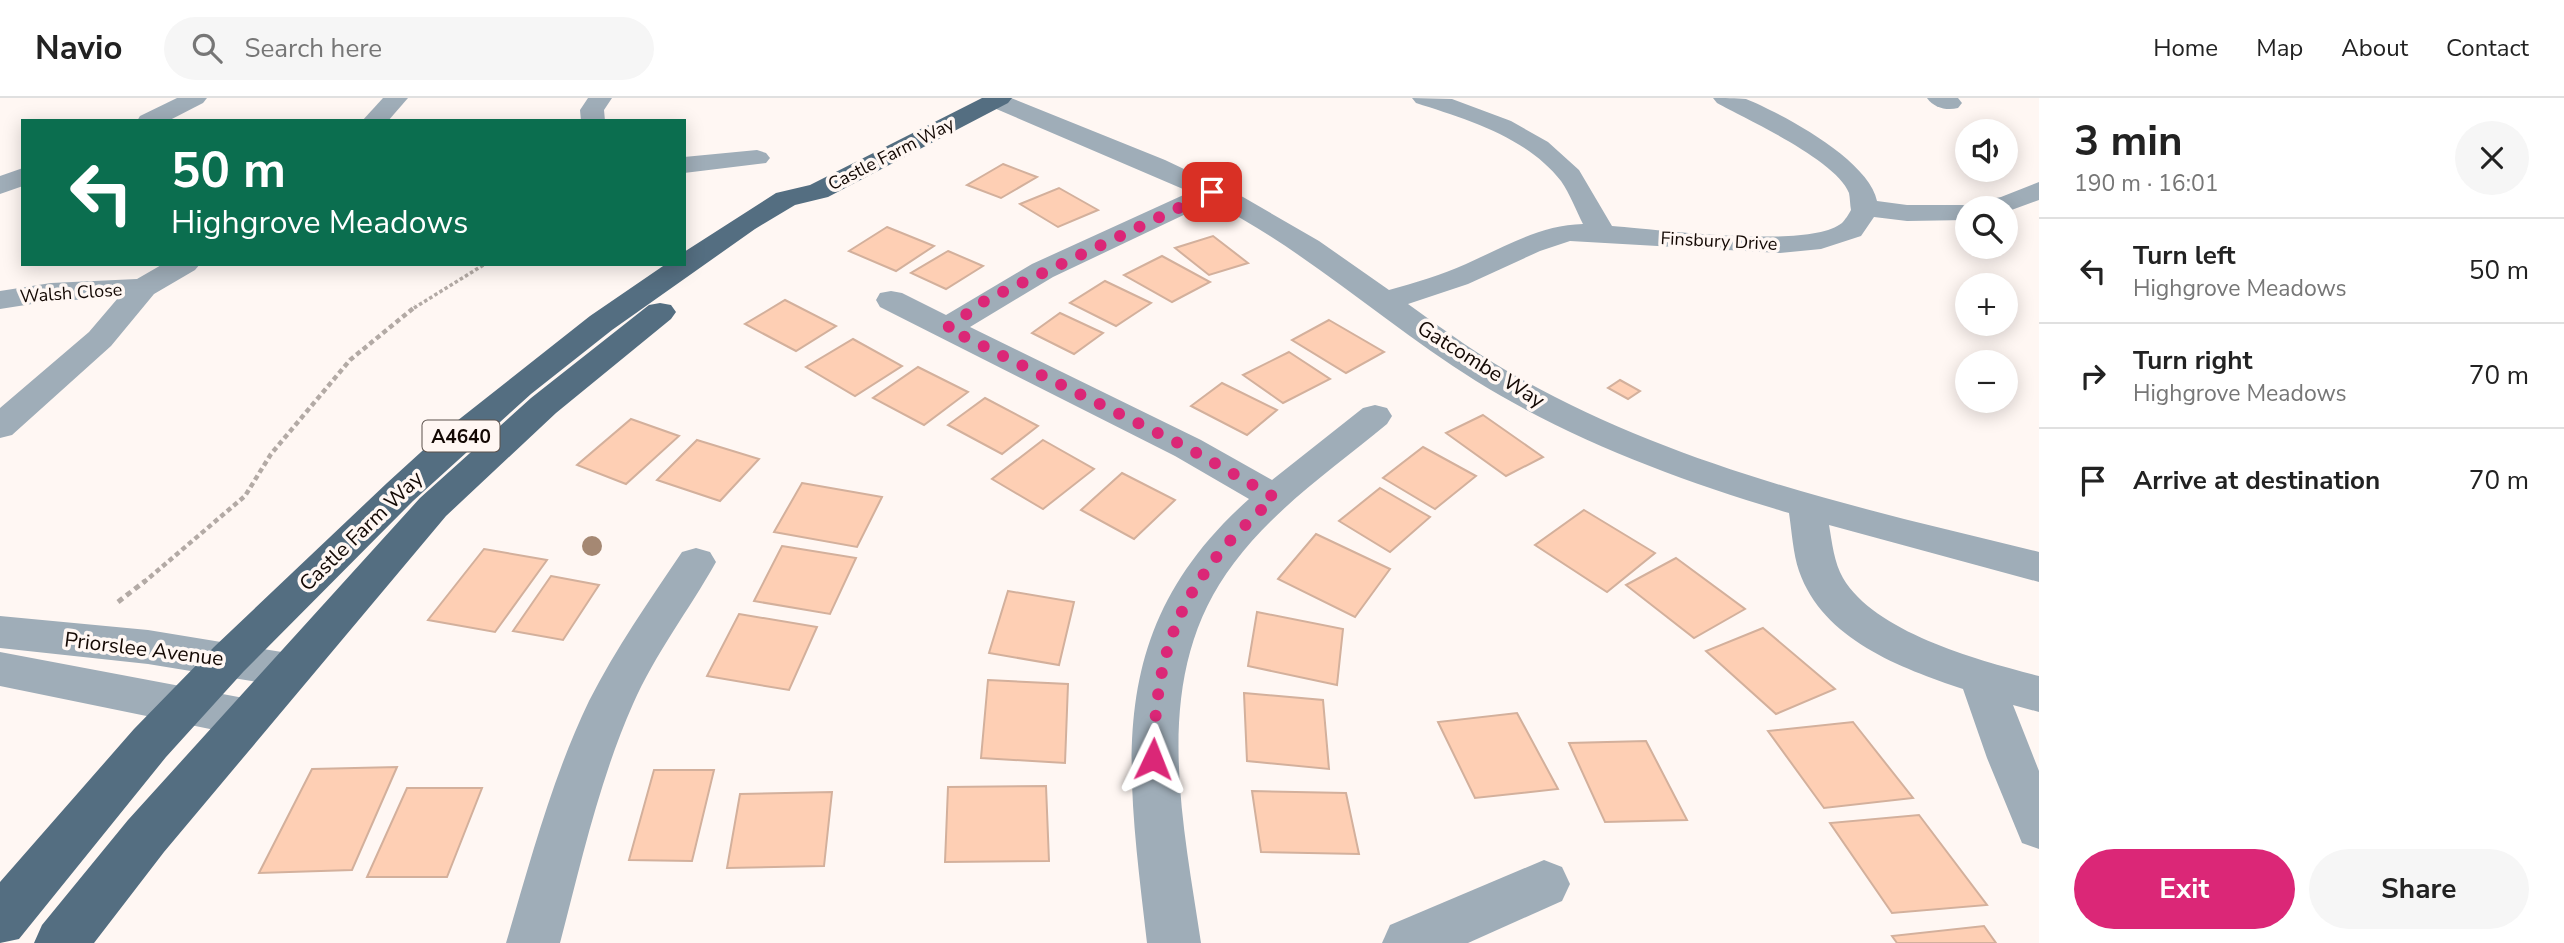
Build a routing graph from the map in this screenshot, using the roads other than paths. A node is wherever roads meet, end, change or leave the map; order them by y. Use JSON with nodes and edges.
{"nodes":[{"id":1,"x":195,"y":98,"type":"edge"},
{"id":2,"x":396,"y":98,"type":"edge"},
{"id":3,"x":600,"y":98,"type":"edge"},
{"id":4,"x":1424,"y":98,"type":"edge"},
{"id":5,"x":1725,"y":98,"type":"edge"},
{"id":6,"x":997,"y":99,"type":"edge"},
{"id":7,"x":153,"y":119,"type":"edge"},
{"id":8,"x":376,"y":119,"type":"edge"},
{"id":9,"x":593,"y":119,"type":"edge"},
{"id":10,"x":757,"y":158,"type":"dead end"},
{"id":11,"x":686,"y":165,"type":"edge"},
{"id":12,"x":21,"y":177,"type":"edge"},
{"id":13,"x":0,"y":186,"type":"edge"},
{"id":14,"x":2039,"y":190,"type":"edge"},
{"id":15,"x":819,"y":191,"type":"junction"},
{"id":16,"x":1212,"y":192,"type":"junction"},
{"id":17,"x":2018,"y":199,"type":"edge"},
{"id":18,"x":1865,"y":208,"type":"junction"},
{"id":19,"x":1955,"y":212,"type":"edge"},
{"id":20,"x":1601,"y":232,"type":"junction"},
{"id":21,"x":686,"y":264,"type":"edge"},
{"id":22,"x":180,"y":266,"type":"edge"},
{"id":23,"x":683,"y":266,"type":"edge"},
{"id":24,"x":142,"y":288,"type":"junction"},
{"id":25,"x":0,"y":300,"type":"edge"},
{"id":26,"x":891,"y":300,"type":"dead end"},
{"id":27,"x":1386,"y":302,"type":"junction"},
{"id":28,"x":947,"y":328,"type":"junction"},
{"id":29,"x":1375,"y":416,"type":"dead end"},
{"id":30,"x":0,"y":427,"type":"edge"},
{"id":31,"x":1274,"y":497,"type":"junction"},
{"id":32,"x":1807,"y":506,"type":"junction"},
{"id":33,"x":696,"y":562,"type":"dead end"},
{"id":34,"x":2039,"y":567,"type":"edge"},
{"id":35,"x":0,"y":632,"type":"edge"},
{"id":36,"x":229,"y":659,"type":"junction"},
{"id":37,"x":0,"y":669,"type":"edge"},
{"id":38,"x":288,"y":670,"type":"junction"},
{"id":39,"x":1983,"y":680,"type":"junction"},
{"id":40,"x":2039,"y":694,"type":"edge"},
{"id":41,"x":183,"y":706,"type":"junction"},
{"id":42,"x":249,"y":718,"type":"junction"},
{"id":43,"x":2039,"y":827,"type":"edge"},
{"id":44,"x":1544,"y":884,"type":"dead end"},
{"id":45,"x":0,"y":920,"type":"edge"},
{"id":46,"x":61,"y":943,"type":"edge"},
{"id":47,"x":533,"y":943,"type":"edge"},
{"id":48,"x":1174,"y":943,"type":"edge"},
{"id":49,"x":1409,"y":943,"type":"edge"}],
"edges":[{"from":1,"to":7,"type":"street"},
{"from":2,"to":8,"type":"street"},
{"from":3,"to":9,"type":"street"},
{"from":4,"to":20,"type":"street"},
{"from":5,"to":18,"type":"street"},
{"from":6,"to":15,"type":"main road","name":"Castle Farm Way","number":"A4640"},
{"from":6,"to":16,"type":"street","name":"Gatcombe Way"},
{"from":10,"to":11,"type":"street"},
{"from":12,"to":13,"type":"street"},
{"from":14,"to":17,"type":"street"},
{"from":15,"to":21,"type":"main road","name":"Castle Farm Way","number":"A4640"},
{"from":15,"to":38,"type":"main road","name":"Castle Farm Way","number":"A4640"},
{"from":16,"to":27,"type":"street","name":"Gatcombe Way"},
{"from":16,"to":28,"type":"street"},
{"from":18,"to":19,"type":"street"},
{"from":18,"to":20,"type":"street","name":"Finsbury Drive"},
{"from":20,"to":27,"type":"street","name":"Finsbury Drive"},
{"from":22,"to":24,"type":"street","name":"Walsh Close"},
{"from":23,"to":36,"type":"main road","name":"Castle Farm Way","number":"A4640"},
{"from":24,"to":25,"type":"street","name":"Walsh Close"},
{"from":24,"to":30,"type":"street","name":"Walsh Close"},
{"from":26,"to":28,"type":"street"},
{"from":27,"to":32,"type":"street","name":"Gatcombe Way"},
{"from":28,"to":31,"type":"street"},
{"from":29,"to":31,"type":"street"},
{"from":31,"to":48,"type":"street"},
{"from":32,"to":34,"type":"street","name":"Gatcombe Way"},
{"from":32,"to":39,"type":"street"},
{"from":33,"to":47,"type":"street"},
{"from":35,"to":36,"type":"street","name":"Priorslee Avenue"},
{"from":36,"to":38,"type":"street","name":"Priorslee Avenue"},
{"from":36,"to":41,"type":"main road","name":"Castle Farm Way","number":"A4640"},
{"from":37,"to":41,"type":"street","name":"Priorslee Avenue"},
{"from":38,"to":42,"type":"main road","name":"Castle Farm Way","number":"A4640"},
{"from":39,"to":40,"type":"street"},
{"from":39,"to":43,"type":"street"},
{"from":41,"to":42,"type":"street","name":"Priorslee Avenue"},
{"from":41,"to":45,"type":"main road","name":"Castle Farm Way","number":"A4640"},
{"from":42,"to":46,"type":"main road","name":"Castle Farm Way","number":"A4640"},
{"from":44,"to":49,"type":"street"}]}
